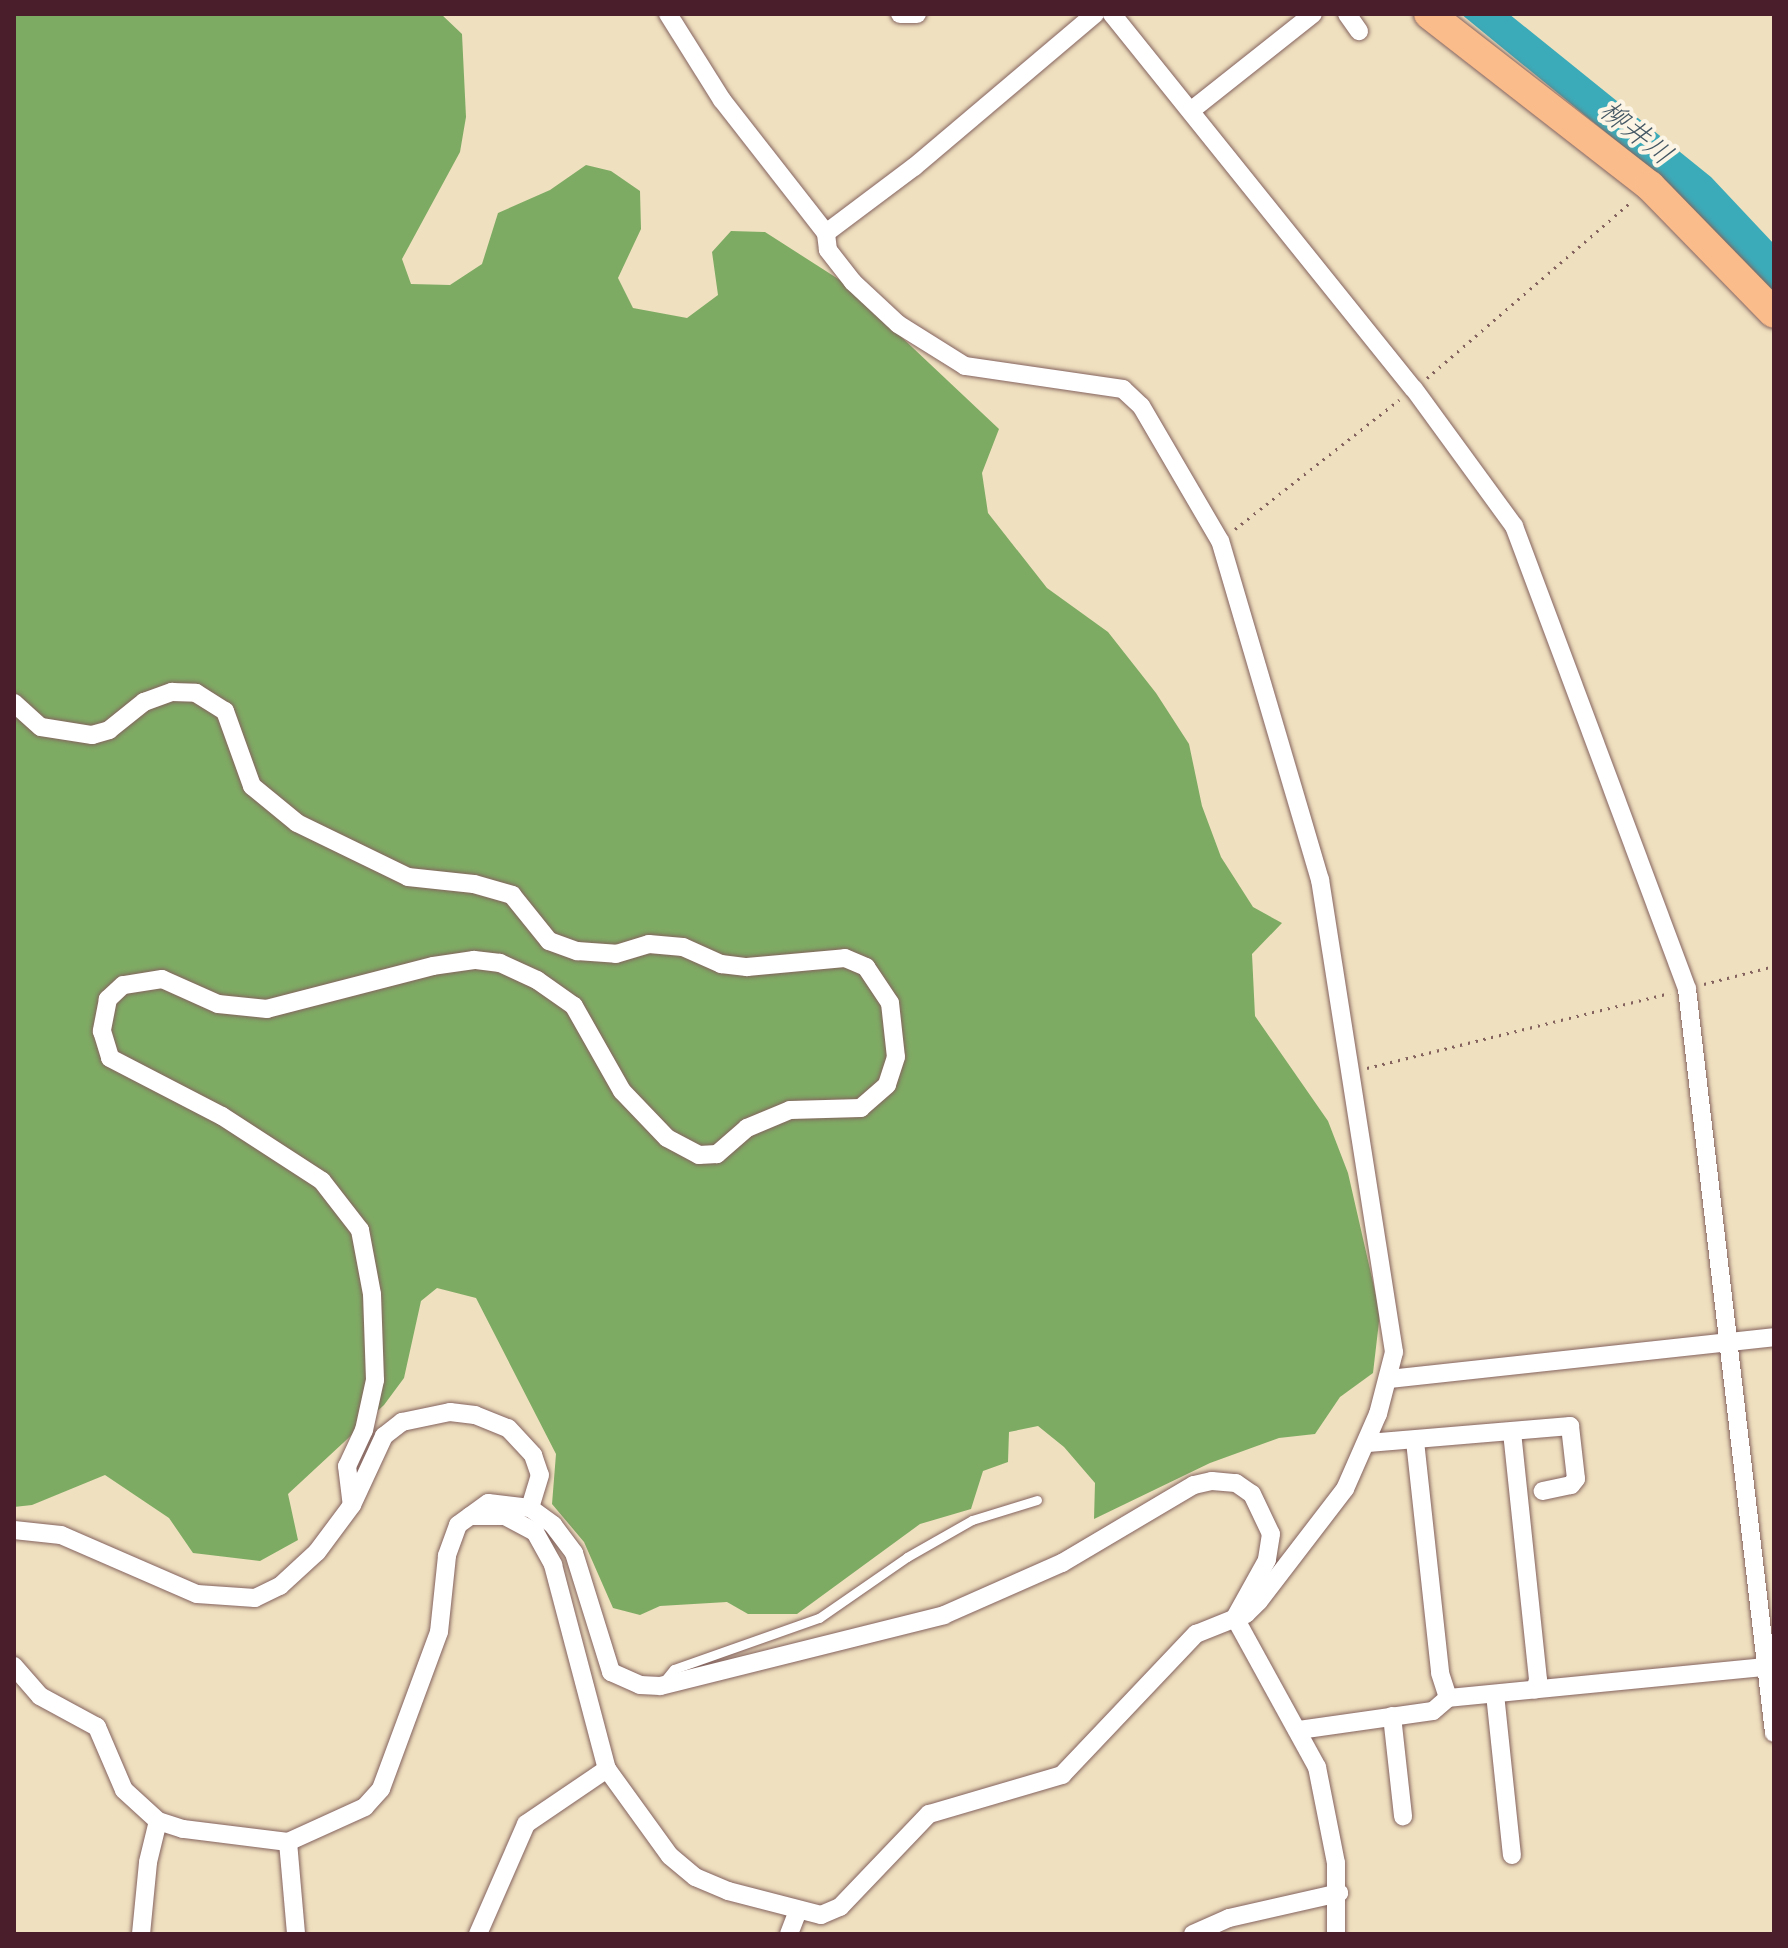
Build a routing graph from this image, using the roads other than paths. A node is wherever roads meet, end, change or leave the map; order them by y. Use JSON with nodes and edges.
{"nodes":[{"id":1,"x":668,"y":14,"type":"edge"},
{"id":2,"x":900,"y":14,"type":"edge"},
{"id":3,"x":917,"y":14,"type":"edge"},
{"id":4,"x":1095,"y":14,"type":"edge"},
{"id":5,"x":1112,"y":14,"type":"edge"},
{"id":6,"x":1313,"y":14,"type":"edge"},
{"id":7,"x":1347,"y":14,"type":"edge"},
{"id":8,"x":1429,"y":14,"type":"edge"},
{"id":9,"x":1359,"y":31,"type":"dead end"},
{"id":10,"x":1193,"y":109,"type":"junction"},
{"id":11,"x":826,"y":233,"type":"junction"},
{"id":12,"x":1774,"y":313,"type":"edge"},
{"id":13,"x":14,"y":703,"type":"edge"},
{"id":14,"x":1774,"y":1337,"type":"edge"},
{"id":15,"x":1729,"y":1342,"type":"junction"},
{"id":16,"x":1389,"y":1379,"type":"junction"},
{"id":17,"x":1512,"y":1432,"type":"junction"},
{"id":18,"x":1415,"y":1441,"type":"junction"},
{"id":19,"x":1368,"y":1443,"type":"junction"},
{"id":20,"x":1543,"y":1491,"type":"dead end"},
{"id":21,"x":1037,"y":1500,"type":"dead end"},
{"id":22,"x":352,"y":1505,"type":"junction"},
{"id":23,"x":530,"y":1508,"type":"junction"},
{"id":24,"x":470,"y":1516,"type":"junction"},
{"id":25,"x":14,"y":1530,"type":"edge"},
{"id":26,"x":1235,"y":1618,"type":"junction"},
{"id":27,"x":14,"y":1666,"type":"edge"},
{"id":28,"x":1770,"y":1666,"type":"edge"},
{"id":29,"x":660,"y":1686,"type":"junction"},
{"id":30,"x":1535,"y":1690,"type":"junction"},
{"id":31,"x":1495,"y":1694,"type":"junction"},
{"id":32,"x":1448,"y":1698,"type":"junction"},
{"id":33,"x":1392,"y":1716,"type":"junction"},
{"id":34,"x":1299,"y":1730,"type":"junction"},
{"id":35,"x":1774,"y":1733,"type":"edge"},
{"id":36,"x":607,"y":1769,"type":"junction"},
{"id":37,"x":1403,"y":1816,"type":"dead end"},
{"id":38,"x":158,"y":1821,"type":"junction"},
{"id":39,"x":288,"y":1842,"type":"junction"},
{"id":40,"x":1512,"y":1855,"type":"dead end"},
{"id":41,"x":1339,"y":1893,"type":"junction"},
{"id":42,"x":798,"y":1911,"type":"junction"},
{"id":43,"x":821,"y":1915,"type":"junction"},
{"id":44,"x":141,"y":1934,"type":"edge"},
{"id":45,"x":296,"y":1934,"type":"edge"},
{"id":46,"x":478,"y":1934,"type":"edge"},
{"id":47,"x":789,"y":1934,"type":"edge"},
{"id":48,"x":820,"y":1934,"type":"edge"},
{"id":49,"x":1193,"y":1934,"type":"edge"},
{"id":50,"x":1336,"y":1934,"type":"edge"}],
"edges":[{"from":1,"to":11,"type":"street"},
{"from":2,"to":3,"type":"street"},
{"from":4,"to":11,"type":"street"},
{"from":5,"to":10,"type":"street"},
{"from":6,"to":10,"type":"street"},
{"from":7,"to":9,"type":"street"},
{"from":8,"to":12,"type":"main road"},
{"from":10,"to":15,"type":"street"},
{"from":11,"to":16,"type":"street"},
{"from":13,"to":22,"type":"street"},
{"from":14,"to":15,"type":"street"},
{"from":15,"to":16,"type":"street"},
{"from":15,"to":28,"type":"street"},
{"from":16,"to":19,"type":"street"},
{"from":17,"to":18,"type":"street"},
{"from":17,"to":20,"type":"street"},
{"from":17,"to":30,"type":"street"},
{"from":18,"to":19,"type":"street"},
{"from":18,"to":32,"type":"street"},
{"from":19,"to":26,"type":"street"},
{"from":21,"to":29,"type":"lane"},
{"from":22,"to":23,"type":"street"},
{"from":22,"to":25,"type":"street"},
{"from":23,"to":24,"type":"street"},
{"from":23,"to":29,"type":"street"},
{"from":24,"to":36,"type":"street"},
{"from":24,"to":39,"type":"street"},
{"from":26,"to":29,"type":"street"},
{"from":26,"to":34,"type":"street"},
{"from":26,"to":43,"type":"street"},
{"from":27,"to":38,"type":"street"},
{"from":28,"to":30,"type":"street"},
{"from":28,"to":35,"type":"street"},
{"from":30,"to":31,"type":"street"},
{"from":31,"to":32,"type":"street"},
{"from":31,"to":40,"type":"street"},
{"from":32,"to":33,"type":"street"},
{"from":33,"to":34,"type":"street"},
{"from":33,"to":37,"type":"street"},
{"from":34,"to":41,"type":"street"},
{"from":36,"to":42,"type":"street"},
{"from":36,"to":46,"type":"street"},
{"from":38,"to":39,"type":"street"},
{"from":38,"to":44,"type":"street"},
{"from":39,"to":45,"type":"street"},
{"from":41,"to":49,"type":"street"},
{"from":41,"to":50,"type":"street"},
{"from":42,"to":43,"type":"street"},
{"from":42,"to":47,"type":"street"},
{"from":43,"to":48,"type":"street"}]}
